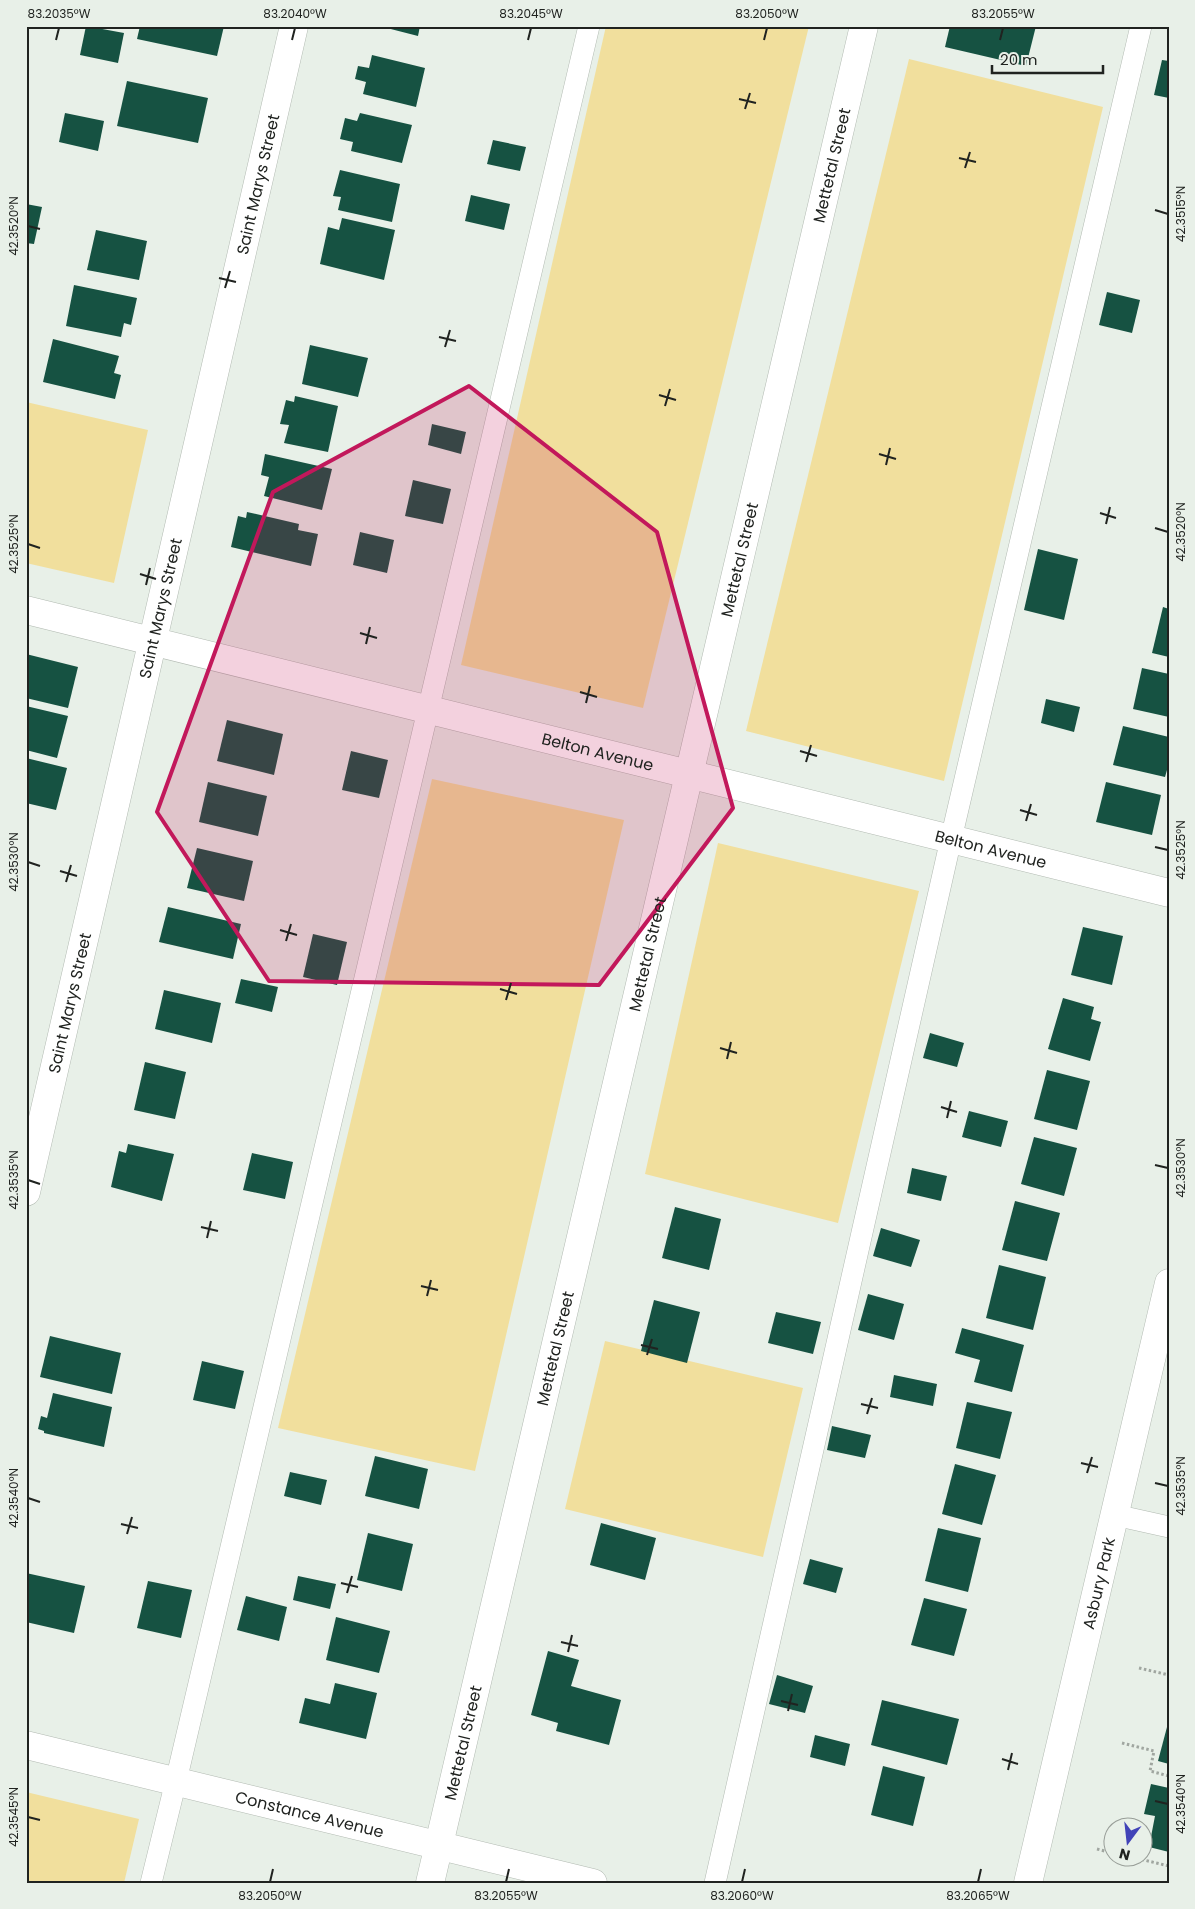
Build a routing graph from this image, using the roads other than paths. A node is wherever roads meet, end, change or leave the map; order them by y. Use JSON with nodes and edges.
{"nodes":[{"id":1,"x":294,"y":26,"type":"edge"},
{"id":2,"x":589,"y":26,"type":"edge"},
{"id":3,"x":864,"y":26,"type":"edge"},
{"id":4,"x":1141,"y":26,"type":"edge"},
{"id":5,"x":26,"y":610,"type":"edge"},
{"id":6,"x":153,"y":642,"type":"junction"},
{"id":7,"x":429,"y":710,"type":"junction"},
{"id":8,"x":689,"y":775,"type":"junction"},
{"id":9,"x":951,"y":839,"type":"junction"},
{"id":10,"x":1169,"y":893,"type":"edge"},
{"id":11,"x":26,"y":1192,"type":"edge"},
{"id":12,"x":1169,"y":1284,"type":"edge"},
{"id":13,"x":1115,"y":1514,"type":"junction"},
{"id":14,"x":1169,"y":1526,"type":"edge"},
{"id":15,"x":26,"y":1745,"type":"edge"},
{"id":16,"x":176,"y":1781,"type":"junction"},
{"id":17,"x":439,"y":1845,"type":"junction"},
{"id":18,"x":150,"y":1883,"type":"edge"},
{"id":19,"x":430,"y":1883,"type":"edge"},
{"id":20,"x":593,"y":1883,"type":"edge"},
{"id":21,"x":715,"y":1883,"type":"edge"},
{"id":22,"x":1028,"y":1883,"type":"edge"}],
"edges":[{"from":1,"to":6,"type":"street","name":"Saint Marys Street"},
{"from":2,"to":7,"type":"lane"},
{"from":3,"to":8,"type":"street","name":"Mettetal Street"},
{"from":4,"to":9,"type":"lane"},
{"from":5,"to":6,"type":"street","name":"Belton Avenue"},
{"from":6,"to":7,"type":"street","name":"Belton Avenue"},
{"from":6,"to":11,"type":"street","name":"Saint Marys Street"},
{"from":7,"to":8,"type":"street","name":"Belton Avenue"},
{"from":7,"to":16,"type":"lane"},
{"from":8,"to":9,"type":"street","name":"Belton Avenue"},
{"from":8,"to":17,"type":"street","name":"Mettetal Street"},
{"from":9,"to":10,"type":"street","name":"Belton Avenue"},
{"from":9,"to":21,"type":"lane"},
{"from":12,"to":13,"type":"street","name":"Asbury Park"},
{"from":13,"to":14,"type":"lane"},
{"from":13,"to":22,"type":"street","name":"Asbury Park"},
{"from":15,"to":16,"type":"street","name":"Constance Avenue"},
{"from":16,"to":17,"type":"street","name":"Constance Avenue"},
{"from":16,"to":18,"type":"lane"},
{"from":17,"to":19,"type":"street","name":"Mettetal Street"},
{"from":17,"to":20,"type":"street","name":"Constance Avenue"}]}
